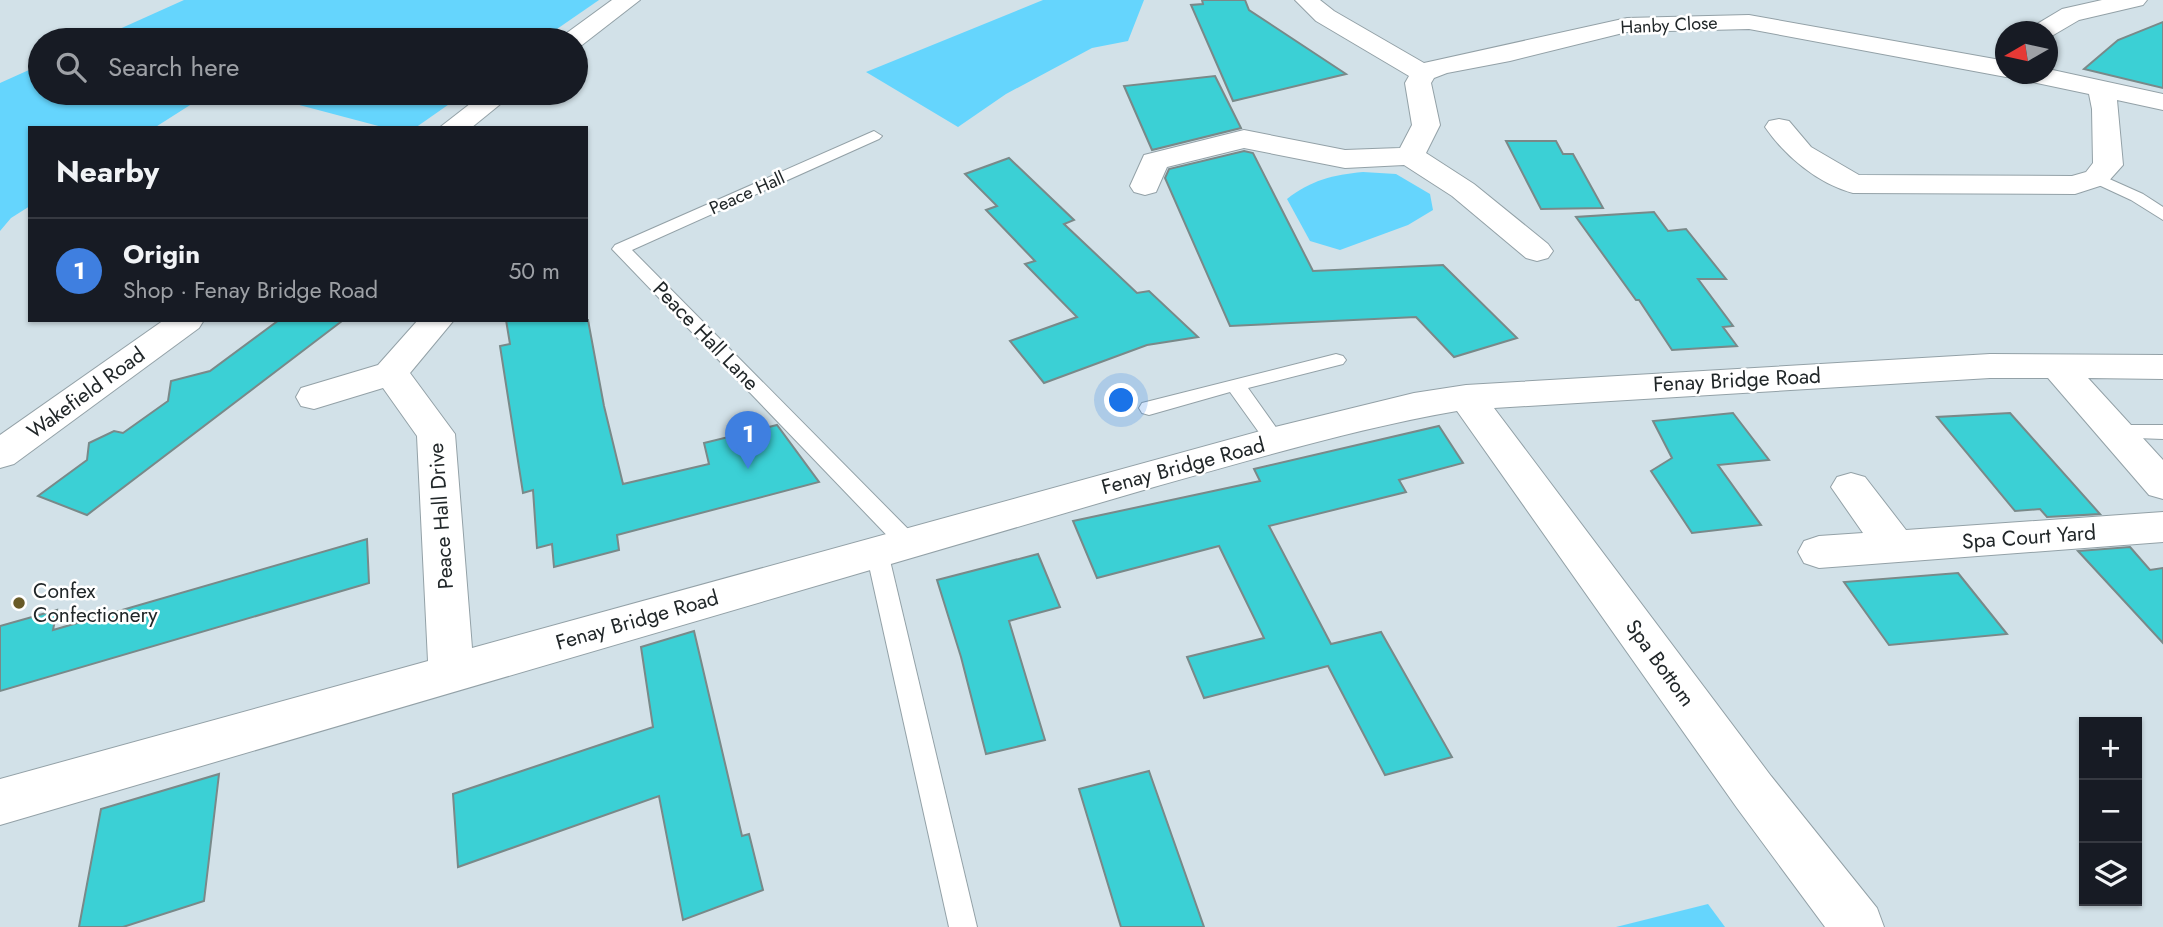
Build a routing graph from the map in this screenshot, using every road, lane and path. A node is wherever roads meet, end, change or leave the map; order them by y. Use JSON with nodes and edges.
{"nodes":[{"id":1,"x":628,"y":0,"type":"edge"},
{"id":2,"x":1307,"y":0,"type":"edge"},
{"id":3,"x":2119,"y":1,"type":"edge"},
{"id":4,"x":2058,"y":22,"type":"edge"},
{"id":5,"x":588,"y":29,"type":"edge"},
{"id":6,"x":1995,"y":67,"type":"edge"},
{"id":7,"x":1424,"y":72,"type":"junction"},
{"id":8,"x":2058,"y":79,"type":"edge"},
{"id":9,"x":2101,"y":89,"type":"junction"},
{"id":10,"x":2163,"y":102,"type":"edge"},
{"id":11,"x":485,"y":105,"type":"edge"},
{"id":12,"x":456,"y":126,"type":"edge"},
{"id":13,"x":1779,"y":127,"type":"dead end"},
{"id":14,"x":874,"y":136,"type":"dead end"},
{"id":15,"x":1410,"y":156,"type":"junction"},
{"id":16,"x":2096,"y":178,"type":"junction"},
{"id":17,"x":1145,"y":186,"type":"dead end"},
{"id":18,"x":2163,"y":215,"type":"edge"},
{"id":19,"x":621,"y":249,"type":"joint"},
{"id":20,"x":1537,"y":251,"type":"dead end"},
{"id":21,"x":184,"y":322,"type":"edge"},
{"id":22,"x":435,"y":322,"type":"edge"},
{"id":23,"x":1336,"y":360,"type":"dead end"},
{"id":24,"x":2056,"y":365,"type":"junction"},
{"id":25,"x":2163,"y":367,"type":"edge"},
{"id":26,"x":391,"y":373,"type":"junction"},
{"id":27,"x":1235,"y":384,"type":"junction"},
{"id":28,"x":314,"y":397,"type":"dead end"},
{"id":29,"x":1466,"y":397,"type":"junction"},
{"id":30,"x":1149,"y":408,"type":"dead end"},
{"id":31,"x":2116,"y":432,"type":"junction"},
{"id":32,"x":2163,"y":432,"type":"edge"},
{"id":33,"x":1275,"y":440,"type":"junction"},
{"id":34,"x":6,"y":450,"type":"edge"},
{"id":35,"x":2163,"y":485,"type":"edge"},
{"id":36,"x":1851,"y":487,"type":"dead end"},
{"id":37,"x":2163,"y":527,"type":"edge"},
{"id":38,"x":1895,"y":546,"type":"junction"},
{"id":39,"x":892,"y":547,"type":"junction"},
{"id":40,"x":1819,"y":552,"type":"dead end"},
{"id":41,"x":451,"y":673,"type":"junction"},
{"id":42,"x":0,"y":803,"type":"edge"},
{"id":43,"x":963,"y":927,"type":"edge"},
{"id":44,"x":1858,"y":927,"type":"edge"}],
"edges":[{"from":1,"to":5,"type":"main road"},
{"from":2,"to":7,"type":"main road"},
{"from":3,"to":4,"type":"main road"},
{"from":6,"to":7,"type":"main road","name":"Hanby Close"},
{"from":7,"to":15,"type":"main road"},
{"from":8,"to":9,"type":"main road"},
{"from":9,"to":10,"type":"main road"},
{"from":9,"to":16,"type":"main road"},
{"from":11,"to":12,"type":"main road"},
{"from":13,"to":16,"type":"main road"},
{"from":14,"to":19,"type":"lane","name":"Peace Hall"},
{"from":15,"to":17,"type":"main road"},
{"from":15,"to":20,"type":"main road"},
{"from":16,"to":18,"type":"lane"},
{"from":19,"to":39,"type":"lane","name":"Peace Hall Lane"},
{"from":21,"to":34,"type":"main road","name":"Wakefield Road"},
{"from":22,"to":26,"type":"main road"},
{"from":23,"to":27,"type":"lane"},
{"from":24,"to":25,"type":"main road","name":"Fenay Bridge Road"},
{"from":24,"to":29,"type":"main road","name":"Fenay Bridge Road"},
{"from":24,"to":31,"type":"main road"},
{"from":26,"to":28,"type":"main road"},
{"from":26,"to":41,"type":"main road","name":"Peace Hall Drive"},
{"from":27,"to":30,"type":"lane"},
{"from":27,"to":33,"type":"lane","name":"Fenay Bridge Road"},
{"from":29,"to":33,"type":"main road","name":"Fenay Bridge Road"},
{"from":29,"to":44,"type":"main road","name":"Spa Bottom"},
{"from":31,"to":32,"type":"lane"},
{"from":31,"to":35,"type":"main road"},
{"from":33,"to":39,"type":"main road","name":"Fenay Bridge Road"},
{"from":36,"to":38,"type":"main road"},
{"from":37,"to":38,"type":"main road","name":"Spa Court Yard"},
{"from":38,"to":40,"type":"main road","name":"Spa Court Yard"},
{"from":39,"to":41,"type":"main road","name":"Fenay Bridge Road"},
{"from":39,"to":43,"type":"lane"},
{"from":41,"to":42,"type":"main road","name":"Fenay Bridge Road"}]}
